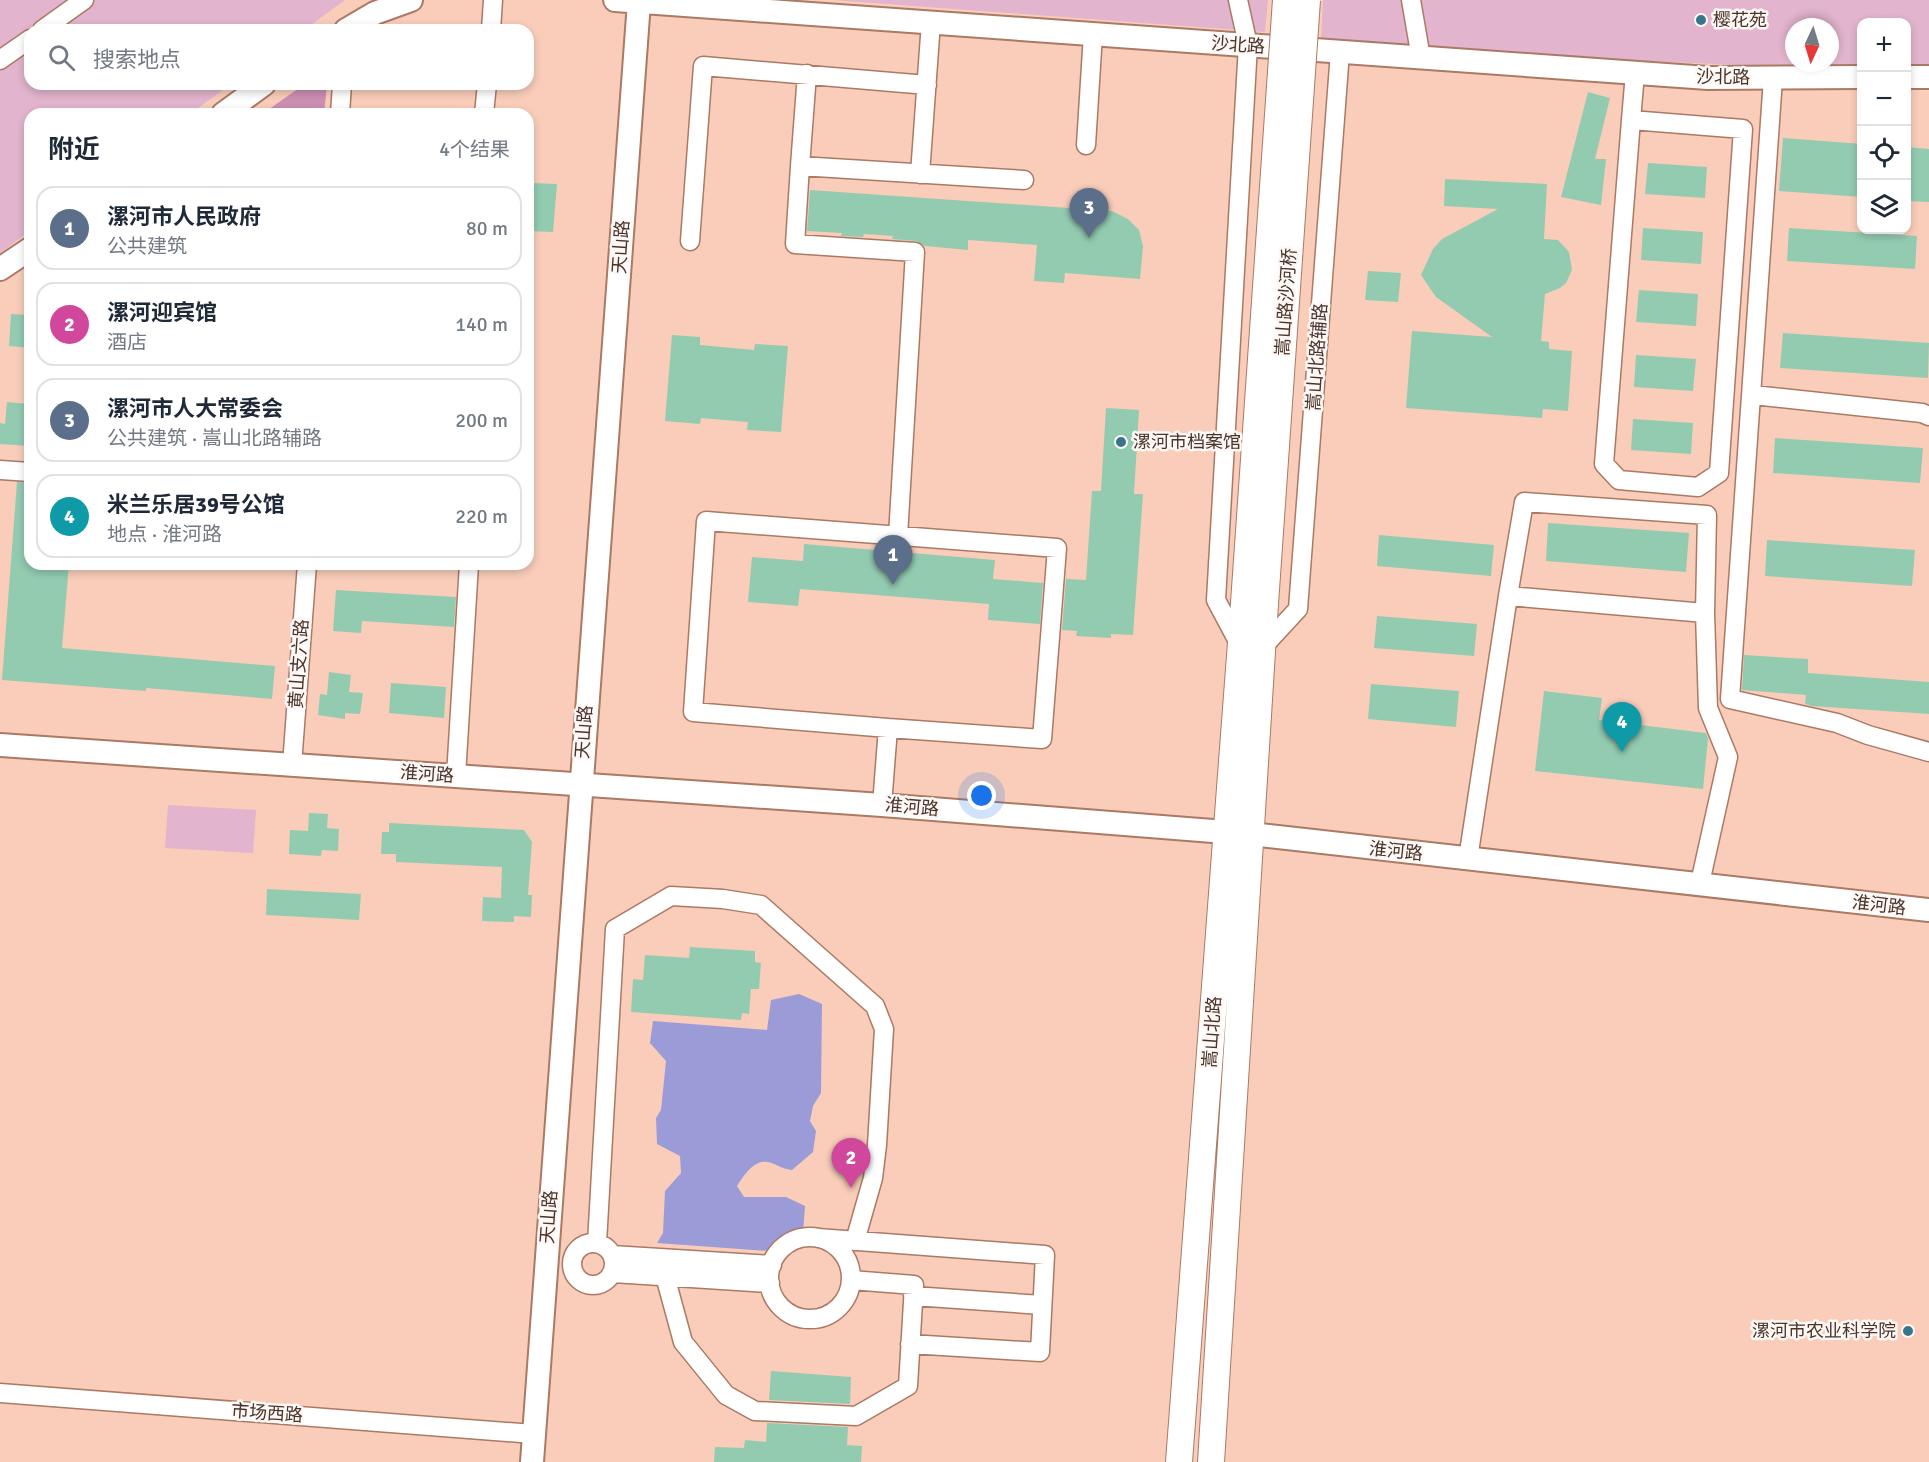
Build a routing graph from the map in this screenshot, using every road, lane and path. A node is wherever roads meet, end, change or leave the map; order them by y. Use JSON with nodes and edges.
{"nodes":[{"id":1,"x":84,"y":0,"type":"edge"},
{"id":2,"x":411,"y":0,"type":"edge"},
{"id":3,"x":493,"y":0,"type":"edge"},
{"id":4,"x":615,"y":0,"type":"edge"},
{"id":5,"x":1238,"y":0,"type":"edge"},
{"id":6,"x":1286,"y":0,"type":"edge"},
{"id":7,"x":1307,"y":0,"type":"edge"},
{"id":8,"x":1411,"y":0,"type":"edge"},
{"id":9,"x":639,"y":2,"type":"junction"},
{"id":10,"x":931,"y":22,"type":"junction"},
{"id":11,"x":50,"y":24,"type":"edge"},
{"id":12,"x":356,"y":24,"type":"edge"},
{"id":13,"x":491,"y":24,"type":"edge"},
{"id":14,"x":1093,"y":34,"type":"junction"},
{"id":15,"x":24,"y":43,"type":"edge"},
{"id":16,"x":1248,"y":45,"type":"junction"},
{"id":17,"x":1340,"y":52,"type":"junction"},
{"id":18,"x":1421,"y":58,"type":"junction"},
{"id":19,"x":0,"y":60,"type":"edge"},
{"id":20,"x":1635,"y":73,"type":"junction"},
{"id":21,"x":807,"y":74,"type":"junction"},
{"id":22,"x":1857,"y":77,"type":"edge"},
{"id":23,"x":1911,"y":77,"type":"edge"},
{"id":24,"x":1773,"y":78,"type":"junction"},
{"id":25,"x":1929,"y":78,"type":"edge"},
{"id":26,"x":927,"y":85,"type":"junction"},
{"id":27,"x":256,"y":90,"type":"edge"},
{"id":28,"x":342,"y":90,"type":"edge"},
{"id":29,"x":486,"y":90,"type":"edge"},
{"id":30,"x":231,"y":108,"type":"edge"},
{"id":31,"x":340,"y":108,"type":"edge"},
{"id":32,"x":485,"y":108,"type":"edge"},
{"id":33,"x":1631,"y":120,"type":"junction"},
{"id":34,"x":1086,"y":145,"type":"dead end"},
{"id":35,"x":800,"y":166,"type":"junction"},
{"id":36,"x":920,"y":174,"type":"junction"},
{"id":37,"x":1024,"y":180,"type":"dead end"},
{"id":38,"x":690,"y":241,"type":"dead end"},
{"id":39,"x":24,"y":253,"type":"edge"},
{"id":40,"x":0,"y":269,"type":"edge"},
{"id":41,"x":1753,"y":395,"type":"junction"},
{"id":42,"x":1929,"y":416,"type":"edge"},
{"id":43,"x":0,"y":470,"type":"edge"},
{"id":44,"x":24,"y":472,"type":"edge"},
{"id":45,"x":898,"y":536,"type":"junction"},
{"id":46,"x":307,"y":570,"type":"edge"},
{"id":47,"x":470,"y":570,"type":"edge"},
{"id":48,"x":1508,"y":596,"type":"junction"},
{"id":49,"x":1255,"y":604,"type":"junction"},
{"id":50,"x":1705,"y":613,"type":"junction"},
{"id":51,"x":1252,"y":648,"type":"junction"},
{"id":52,"x":888,"y":728,"type":"junction"},
{"id":53,"x":0,"y":745,"type":"edge"},
{"id":54,"x":1929,"y":752,"type":"edge"},
{"id":55,"x":292,"y":765,"type":"junction"},
{"id":56,"x":456,"y":776,"type":"junction"},
{"id":57,"x":580,"y":784,"type":"junction"},
{"id":58,"x":882,"y":805,"type":"junction"},
{"id":59,"x":1239,"y":833,"type":"junction"},
{"id":60,"x":1468,"y":859,"type":"junction"},
{"id":61,"x":1700,"y":883,"type":"junction"},
{"id":62,"x":1929,"y":910,"type":"edge"},
{"id":63,"x":818,"y":1238,"type":"junction"},
{"id":64,"x":855,"y":1240,"type":"junction"},
{"id":65,"x":597,"y":1243,"type":"junction"},
{"id":66,"x":546,"y":1264,"type":"junction"},
{"id":67,"x":613,"y":1264,"type":"junction"},
{"id":68,"x":772,"y":1265,"type":"junction"},
{"id":69,"x":572,"y":1266,"type":"junction"},
{"id":70,"x":665,"y":1276,"type":"junction"},
{"id":71,"x":851,"y":1280,"type":"junction"},
{"id":72,"x":770,"y":1283,"type":"junction"},
{"id":73,"x":913,"y":1296,"type":"junction"},
{"id":74,"x":1042,"y":1305,"type":"junction"},
{"id":75,"x":910,"y":1344,"type":"junction"},
{"id":76,"x":0,"y":1393,"type":"edge"},
{"id":77,"x":534,"y":1434,"type":"junction"},
{"id":78,"x":532,"y":1462,"type":"edge"},
{"id":79,"x":1179,"y":1462,"type":"edge"},
{"id":80,"x":1211,"y":1462,"type":"edge"}],
"edges":[{"from":1,"to":11,"type":"street"},
{"from":2,"to":12,"type":"street"},
{"from":3,"to":13,"type":"street"},
{"from":4,"to":9,"type":"street","name":"沙北路"},
{"from":5,"to":16,"type":"street"},
{"from":6,"to":49,"type":"main road","name":"嵩山路沙河桥","bridge":true},
{"from":7,"to":49,"type":"main road","name":"嵩山路沙河桥","bridge":true},
{"from":8,"to":18,"type":"street"},
{"from":9,"to":10,"type":"street","name":"沙北路"},
{"from":9,"to":57,"type":"street","name":"天山路"},
{"from":10,"to":14,"type":"street","name":"沙北路"},
{"from":10,"to":26,"type":"street"},
{"from":14,"to":16,"type":"street","name":"沙北路"},
{"from":14,"to":34,"type":"street"},
{"from":15,"to":19,"type":"street"},
{"from":16,"to":17,"type":"street","name":"沙北路"},
{"from":16,"to":51,"type":"street"},
{"from":17,"to":18,"type":"street","name":"沙北路"},
{"from":17,"to":51,"type":"street","name":"嵩山北路辅路"},
{"from":18,"to":20,"type":"street","name":"沙北路"},
{"from":20,"to":24,"type":"street","name":"沙北路"},
{"from":20,"to":33,"type":"street"},
{"from":21,"to":26,"type":"street"},
{"from":21,"to":35,"type":"street"},
{"from":21,"to":38,"type":"street"},
{"from":22,"to":24,"type":"street","name":"沙北路"},
{"from":23,"to":25,"type":"street"},
{"from":24,"to":41,"type":"street"},
{"from":26,"to":36,"type":"street"},
{"from":27,"to":30,"type":"street"},
{"from":28,"to":31,"type":"street"},
{"from":29,"to":32,"type":"street"},
{"from":33,"to":33,"type":"street"},
{"from":35,"to":36,"type":"street"},
{"from":35,"to":45,"type":"street"},
{"from":36,"to":37,"type":"street"},
{"from":39,"to":40,"type":"street"},
{"from":41,"to":42,"type":"street"},
{"from":41,"to":54,"type":"street"},
{"from":43,"to":44,"type":"street"},
{"from":45,"to":52,"type":"street"},
{"from":45,"to":52,"type":"street"},
{"from":46,"to":55,"type":"street","name":"黄山支六路"},
{"from":47,"to":56,"type":"street"},
{"from":48,"to":50,"type":"street"},
{"from":48,"to":50,"type":"street"},
{"from":48,"to":60,"type":"street"},
{"from":49,"to":51,"type":"main road","name":"嵩山北路"},
{"from":50,"to":61,"type":"street"},
{"from":51,"to":59,"type":"main road","name":"嵩山北路"},
{"from":52,"to":58,"type":"street"},
{"from":53,"to":55,"type":"street","name":"淮河路"},
{"from":55,"to":56,"type":"street","name":"淮河路"},
{"from":56,"to":57,"type":"street","name":"淮河路"},
{"from":57,"to":58,"type":"street","name":"淮河路"},
{"from":57,"to":66,"type":"street","name":"天山路"},
{"from":58,"to":59,"type":"street","name":"淮河路"},
{"from":59,"to":60,"type":"street","name":"淮河路"},
{"from":59,"to":79,"type":"main road","name":"嵩山北路"},
{"from":59,"to":80,"type":"main road","name":"嵩山北路"},
{"from":60,"to":61,"type":"street","name":"淮河路"},
{"from":61,"to":62,"type":"street","name":"淮河路"},
{"from":63,"to":64,"type":"street"},
{"from":63,"to":68,"type":"street"},
{"from":63,"to":71,"type":"street"},
{"from":64,"to":65,"type":"street"},
{"from":64,"to":74,"type":"street"},
{"from":65,"to":67,"type":"street"},
{"from":65,"to":69,"type":"street"},
{"from":66,"to":69,"type":"street"},
{"from":66,"to":77,"type":"street","name":"天山路"},
{"from":67,"to":68,"type":"street"},
{"from":67,"to":69,"type":"street"},
{"from":67,"to":70,"type":"street"},
{"from":68,"to":72,"type":"street"},
{"from":70,"to":72,"type":"street"},
{"from":70,"to":75,"type":"street"},
{"from":71,"to":72,"type":"street"},
{"from":71,"to":73,"type":"street"},
{"from":73,"to":74,"type":"street"},
{"from":73,"to":75,"type":"street"},
{"from":74,"to":75,"type":"street"},
{"from":76,"to":77,"type":"street","name":"市场西路"},
{"from":77,"to":78,"type":"street","name":"天山路"}]}
